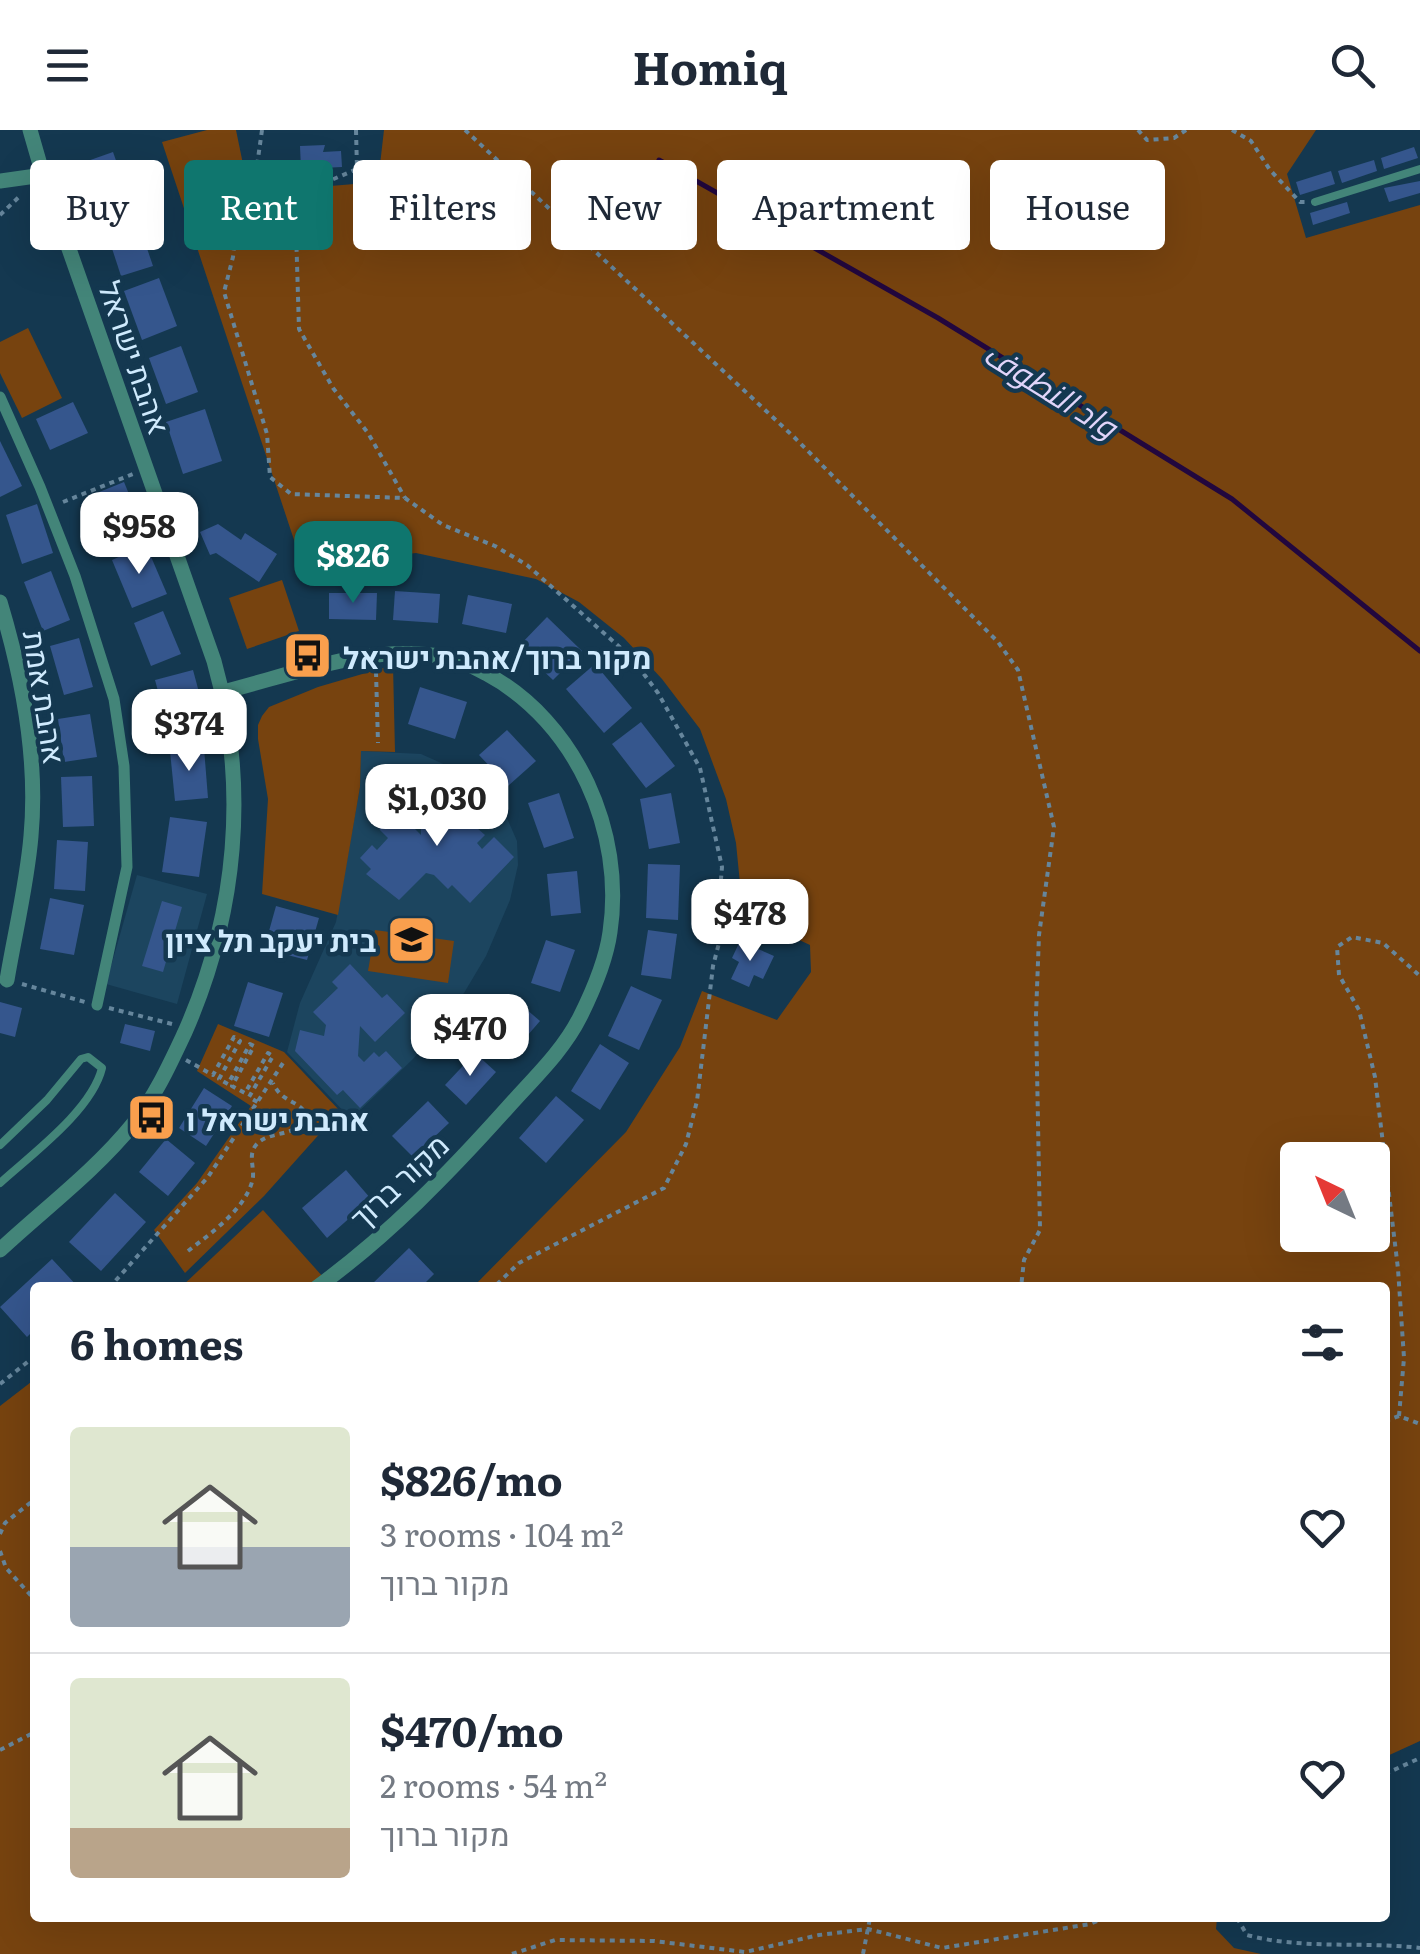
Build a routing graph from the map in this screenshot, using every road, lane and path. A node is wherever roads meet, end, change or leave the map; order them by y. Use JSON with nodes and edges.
{"nodes":[{"id":1,"x":30,"y":130,"type":"edge"},
{"id":2,"x":262,"y":130,"type":"edge"},
{"id":3,"x":356,"y":130,"type":"edge"},
{"id":4,"x":465,"y":130,"type":"edge"},
{"id":5,"x":1138,"y":130,"type":"edge"},
{"id":6,"x":1186,"y":130,"type":"edge"},
{"id":7,"x":1232,"y":130,"type":"edge"},
{"id":8,"x":39,"y":160,"type":"edge"},
{"id":9,"x":1420,"y":169,"type":"edge"},
{"id":10,"x":30,"y":176,"type":"edge"},
{"id":11,"x":0,"y":181,"type":"edge"},
{"id":12,"x":1315,"y":202,"type":"joint"},
{"id":13,"x":70,"y":250,"type":"edge"},
{"id":14,"x":0,"y":397,"type":"edge"},
{"id":15,"x":146,"y":468,"type":"junction"},
{"id":16,"x":404,"y":498,"type":"junction"},
{"id":17,"x":48,"y":508,"type":"junction"},
{"id":18,"x":0,"y":602,"type":"edge"},
{"id":19,"x":375,"y":656,"type":"junction"},
{"id":20,"x":223,"y":692,"type":"junction"},
{"id":21,"x":378,"y":742,"type":"dead end"},
{"id":22,"x":1420,"y":976,"type":"edge"},
{"id":23,"x":4,"y":979,"type":"edge"},
{"id":24,"x":97,"y":1005,"type":"junction"},
{"id":25,"x":186,"y":1028,"type":"junction"},
{"id":26,"x":175,"y":1054,"type":"junction"},
{"id":27,"x":285,"y":1060,"type":"dead end"},
{"id":28,"x":272,"y":1082,"type":"junction"},
{"id":29,"x":259,"y":1103,"type":"junction"},
{"id":30,"x":0,"y":1145,"type":"edge"},
{"id":31,"x":0,"y":1183,"type":"edge"},
{"id":32,"x":0,"y":1250,"type":"edge"},
{"id":33,"x":188,"y":1251,"type":"dead end"},
{"id":34,"x":114,"y":1282,"type":"edge"},
{"id":35,"x":323,"y":1282,"type":"edge"},
{"id":36,"x":499,"y":1282,"type":"edge"},
{"id":37,"x":1022,"y":1282,"type":"edge"},
{"id":38,"x":30,"y":1360,"type":"edge"},
{"id":39,"x":0,"y":1384,"type":"edge"},
{"id":40,"x":1399,"y":1416,"type":"junction"},
{"id":41,"x":1390,"y":1419,"type":"edge"},
{"id":42,"x":1420,"y":1424,"type":"edge"},
{"id":43,"x":30,"y":1503,"type":"edge"},
{"id":44,"x":0,"y":1534,"type":"edge"},
{"id":45,"x":0,"y":1551,"type":"edge"},
{"id":46,"x":30,"y":1594,"type":"edge"},
{"id":47,"x":30,"y":1735,"type":"edge"},
{"id":48,"x":0,"y":1750,"type":"edge"},
{"id":49,"x":1420,"y":1758,"type":"edge"},
{"id":50,"x":1390,"y":1772,"type":"edge"},
{"id":51,"x":869,"y":1922,"type":"edge"},
{"id":52,"x":1095,"y":1922,"type":"edge"},
{"id":53,"x":1239,"y":1922,"type":"edge"},
{"id":54,"x":868,"y":1929,"type":"junction"},
{"id":55,"x":1420,"y":1948,"type":"edge"},
{"id":56,"x":512,"y":1954,"type":"edge"},
{"id":57,"x":862,"y":1954,"type":"edge"}],
"edges":[{"from":1,"to":8,"type":"street","name":"אהבת ישראל"},
{"from":2,"to":16,"type":"path"},
{"from":3,"to":16,"type":"path"},
{"from":4,"to":37,"type":"path"},
{"from":5,"to":6,"type":"path"},
{"from":7,"to":12,"type":"path"},
{"from":9,"to":12,"type":"lane"},
{"from":10,"to":11,"type":"street"},
{"from":13,"to":15,"type":"street","name":"אהבת ישראל"},
{"from":14,"to":17,"type":"street"},
{"from":15,"to":17,"type":"path"},
{"from":15,"to":20,"type":"street","name":"אהבת ישראל"},
{"from":16,"to":36,"type":"path"},
{"from":17,"to":24,"type":"street"},
{"from":18,"to":23,"type":"street","name":"אהבת אמת"},
{"from":19,"to":20,"type":"street","name":"מקור ברוך"},
{"from":19,"to":21,"type":"path"},
{"from":19,"to":35,"type":"street","name":"מקור ברוך"},
{"from":20,"to":25,"type":"street","name":"אהבת ישראל"},
{"from":22,"to":40,"type":"path"},
{"from":23,"to":24,"type":"path"},
{"from":24,"to":25,"type":"path"},
{"from":25,"to":26,"type":"street","name":"אהבת ישראל"},
{"from":26,"to":29,"type":"path"},
{"from":26,"to":32,"type":"street","name":"אהבת ישראל"},
{"from":27,"to":28,"type":"path"},
{"from":28,"to":29,"type":"path"},
{"from":28,"to":33,"type":"path"},
{"from":29,"to":34,"type":"path"},
{"from":30,"to":31,"type":"lane"},
{"from":38,"to":39,"type":"path"},
{"from":40,"to":41,"type":"path"},
{"from":40,"to":42,"type":"path"},
{"from":43,"to":44,"type":"path"},
{"from":45,"to":46,"type":"path"},
{"from":47,"to":48,"type":"path"},
{"from":49,"to":50,"type":"path"},
{"from":51,"to":54,"type":"path"},
{"from":52,"to":54,"type":"path"},
{"from":53,"to":55,"type":"path"},
{"from":54,"to":56,"type":"path"},
{"from":54,"to":57,"type":"path"}]}
